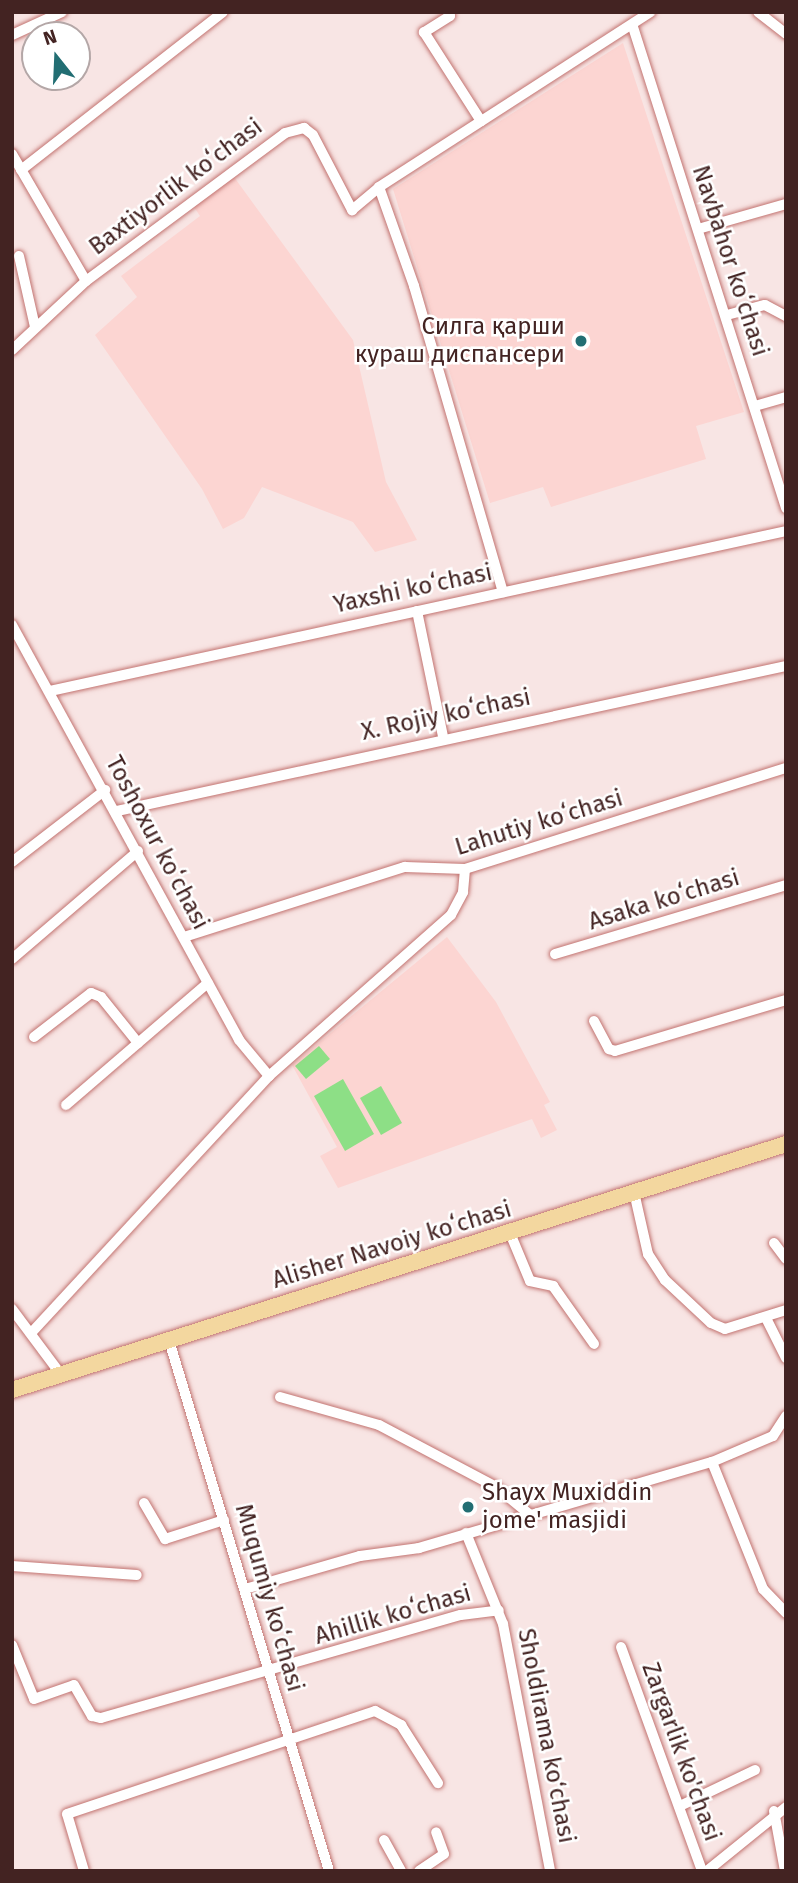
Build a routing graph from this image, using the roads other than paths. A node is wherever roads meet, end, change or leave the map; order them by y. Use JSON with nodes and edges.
{"nodes":[{"id":1,"x":62,"y":12,"type":"edge"},
{"id":2,"x":223,"y":12,"type":"edge"},
{"id":3,"x":449,"y":12,"type":"edge"},
{"id":4,"x":758,"y":12,"type":"edge"},
{"id":5,"x":646,"y":14,"type":"edge"},
{"id":6,"x":633,"y":27,"type":"junction"},
{"id":7,"x":786,"y":34,"type":"edge"},
{"id":8,"x":12,"y":35,"type":"edge"},
{"id":9,"x":481,"y":121,"type":"junction"},
{"id":10,"x":12,"y":154,"type":"edge"},
{"id":11,"x":22,"y":170,"type":"junction"},
{"id":12,"x":379,"y":187,"type":"junction"},
{"id":13,"x":786,"y":204,"type":"edge"},
{"id":14,"x":698,"y":229,"type":"junction"},
{"id":15,"x":19,"y":256,"type":"dead end"},
{"id":16,"x":86,"y":281,"type":"junction"},
{"id":17,"x":727,"y":315,"type":"junction"},
{"id":18,"x":786,"y":316,"type":"edge"},
{"id":19,"x":35,"y":327,"type":"junction"},
{"id":20,"x":12,"y":350,"type":"edge"},
{"id":21,"x":786,"y":397,"type":"edge"},
{"id":22,"x":755,"y":406,"type":"junction"},
{"id":23,"x":786,"y":508,"type":"edge"},
{"id":24,"x":786,"y":531,"type":"edge"},
{"id":25,"x":503,"y":592,"type":"junction"},
{"id":26,"x":417,"y":611,"type":"junction"},
{"id":27,"x":12,"y":625,"type":"edge"},
{"id":28,"x":786,"y":666,"type":"edge"},
{"id":29,"x":50,"y":691,"type":"junction"},
{"id":30,"x":443,"y":736,"type":"junction"},
{"id":31,"x":786,"y":768,"type":"edge"},
{"id":32,"x":105,"y":790,"type":"junction"},
{"id":33,"x":117,"y":811,"type":"junction"},
{"id":34,"x":138,"y":851,"type":"junction"},
{"id":35,"x":12,"y":862,"type":"edge"},
{"id":36,"x":465,"y":869,"type":"junction"},
{"id":37,"x":786,"y":885,"type":"edge"},
{"id":38,"x":184,"y":937,"type":"junction"},
{"id":39,"x":555,"y":954,"type":"dead end"},
{"id":40,"x":12,"y":959,"type":"edge"},
{"id":41,"x":208,"y":983,"type":"junction"},
{"id":42,"x":786,"y":1000,"type":"edge"},
{"id":43,"x":594,"y":1021,"type":"dead end"},
{"id":44,"x":34,"y":1037,"type":"dead end"},
{"id":45,"x":138,"y":1042,"type":"junction"},
{"id":46,"x":270,"y":1076,"type":"junction"},
{"id":47,"x":66,"y":1105,"type":"dead end"},
{"id":48,"x":786,"y":1144,"type":"edge"},
{"id":49,"x":634,"y":1192,"type":"junction"},
{"id":50,"x":510,"y":1233,"type":"junction"},
{"id":51,"x":774,"y":1243,"type":"dead end"},
{"id":52,"x":786,"y":1259,"type":"edge"},
{"id":53,"x":12,"y":1309,"type":"edge"},
{"id":54,"x":786,"y":1310,"type":"edge"},
{"id":55,"x":766,"y":1318,"type":"junction"},
{"id":56,"x":33,"y":1331,"type":"junction"},
{"id":57,"x":168,"y":1337,"type":"junction"},
{"id":58,"x":594,"y":1344,"type":"dead end"},
{"id":59,"x":786,"y":1359,"type":"edge"},
{"id":60,"x":60,"y":1372,"type":"junction"},
{"id":61,"x":12,"y":1390,"type":"edge"},
{"id":62,"x":280,"y":1397,"type":"dead end"},
{"id":63,"x":786,"y":1416,"type":"edge"},
{"id":64,"x":712,"y":1462,"type":"junction"},
{"id":65,"x":144,"y":1503,"type":"dead end"},
{"id":66,"x":529,"y":1514,"type":"junction"},
{"id":67,"x":224,"y":1520,"type":"junction"},
{"id":68,"x":466,"y":1533,"type":"junction"},
{"id":69,"x":12,"y":1566,"type":"edge"},
{"id":70,"x":137,"y":1575,"type":"dead end"},
{"id":71,"x":245,"y":1589,"type":"junction"},
{"id":72,"x":499,"y":1610,"type":"junction"},
{"id":73,"x":786,"y":1613,"type":"edge"},
{"id":74,"x":12,"y":1645,"type":"edge"},
{"id":75,"x":621,"y":1647,"type":"dead end"},
{"id":76,"x":16,"y":1666,"type":"edge"},
{"id":77,"x":269,"y":1672,"type":"junction"},
{"id":78,"x":290,"y":1744,"type":"junction"},
{"id":79,"x":755,"y":1770,"type":"dead end"},
{"id":80,"x":438,"y":1783,"type":"dead end"},
{"id":81,"x":682,"y":1805,"type":"junction"},
{"id":82,"x":786,"y":1807,"type":"edge"},
{"id":83,"x":774,"y":1811,"type":"junction"},
{"id":84,"x":436,"y":1832,"type":"dead end"},
{"id":85,"x":384,"y":1840,"type":"dead end"},
{"id":86,"x":84,"y":1871,"type":"edge"},
{"id":87,"x":329,"y":1871,"type":"edge"},
{"id":88,"x":401,"y":1871,"type":"edge"},
{"id":89,"x":419,"y":1871,"type":"edge"},
{"id":90,"x":550,"y":1871,"type":"edge"},
{"id":91,"x":705,"y":1871,"type":"edge"},
{"id":92,"x":785,"y":1871,"type":"edge"}],
"edges":[{"from":1,"to":8,"type":"street"},
{"from":2,"to":11,"type":"street"},
{"from":3,"to":9,"type":"street"},
{"from":4,"to":7,"type":"street"},
{"from":5,"to":6,"type":"street","name":"Baxtiyorlik koʻchasi"},
{"from":6,"to":9,"type":"street","name":"Baxtiyorlik koʻchasi"},
{"from":6,"to":14,"type":"street","name":"Navbahor koʻchasi"},
{"from":9,"to":12,"type":"street","name":"Baxtiyorlik koʻchasi"},
{"from":10,"to":11,"type":"street"},
{"from":11,"to":16,"type":"street"},
{"from":12,"to":16,"type":"street","name":"Baxtiyorlik koʻchasi"},
{"from":12,"to":25,"type":"street"},
{"from":13,"to":14,"type":"street"},
{"from":14,"to":17,"type":"street","name":"Navbahor koʻchasi"},
{"from":15,"to":19,"type":"street"},
{"from":16,"to":19,"type":"street","name":"Baxtiyorlik koʻchasi"},
{"from":17,"to":18,"type":"street"},
{"from":17,"to":22,"type":"street","name":"Navbahor koʻchasi"},
{"from":19,"to":20,"type":"street","name":"Baxtiyorlik koʻchasi"},
{"from":21,"to":22,"type":"street"},
{"from":22,"to":23,"type":"street","name":"Navbahor koʻchasi"},
{"from":24,"to":25,"type":"street","name":"Yaxshi koʻchasi"},
{"from":25,"to":26,"type":"street","name":"Yaxshi koʻchasi"},
{"from":26,"to":29,"type":"street","name":"Yaxshi koʻchasi"},
{"from":26,"to":30,"type":"street"},
{"from":27,"to":29,"type":"street","name":"Toshoxur koʻchasi"},
{"from":28,"to":30,"type":"street","name":"X. Rojiy koʻchasi"},
{"from":29,"to":32,"type":"street","name":"Toshoxur koʻchasi"},
{"from":30,"to":33,"type":"street","name":"X. Rojiy koʻchasi"},
{"from":31,"to":36,"type":"street","name":"Lahutiy koʻchasi"},
{"from":32,"to":33,"type":"street","name":"Toshoxur koʻchasi"},
{"from":32,"to":35,"type":"street"},
{"from":33,"to":34,"type":"street","name":"Toshoxur koʻchasi"},
{"from":34,"to":38,"type":"street","name":"Toshoxur koʻchasi"},
{"from":34,"to":40,"type":"street"},
{"from":36,"to":38,"type":"street","name":"Lahutiy koʻchasi"},
{"from":36,"to":46,"type":"street"},
{"from":37,"to":39,"type":"street","name":"Asaka koʻchasi"},
{"from":38,"to":41,"type":"street","name":"Toshoxur koʻchasi"},
{"from":41,"to":45,"type":"street"},
{"from":41,"to":46,"type":"street","name":"Toshoxur koʻchasi"},
{"from":42,"to":43,"type":"street"},
{"from":44,"to":45,"type":"street"},
{"from":45,"to":47,"type":"street"},
{"from":46,"to":56,"type":"street"},
{"from":48,"to":49,"type":"main road","name":"Alisher Navoiy koʻchasi"},
{"from":49,"to":50,"type":"main road","name":"Alisher Navoiy koʻchasi"},
{"from":49,"to":55,"type":"street"},
{"from":50,"to":57,"type":"main road","name":"Alisher Navoiy koʻchasi"},
{"from":50,"to":58,"type":"street"},
{"from":51,"to":52,"type":"street"},
{"from":53,"to":56,"type":"street"},
{"from":54,"to":55,"type":"street"},
{"from":55,"to":59,"type":"street"},
{"from":56,"to":60,"type":"street"},
{"from":57,"to":60,"type":"main road","name":"Alisher Navoiy koʻchasi"},
{"from":57,"to":67,"type":"street","name":"Muqumiy koʻchasi"},
{"from":60,"to":61,"type":"main road","name":"Alisher Navoiy koʻchasi"},
{"from":62,"to":66,"type":"street"},
{"from":63,"to":64,"type":"street"},
{"from":64,"to":66,"type":"street"},
{"from":64,"to":73,"type":"street"},
{"from":65,"to":67,"type":"street"},
{"from":66,"to":68,"type":"street"},
{"from":67,"to":71,"type":"street","name":"Muqumiy koʻchasi"},
{"from":68,"to":71,"type":"street"},
{"from":68,"to":72,"type":"street","name":"Sholdirama ko‘chasi"},
{"from":69,"to":70,"type":"street"},
{"from":71,"to":77,"type":"street","name":"Muqumiy koʻchasi"},
{"from":72,"to":77,"type":"street","name":"Ahillik koʻchasi"},
{"from":72,"to":90,"type":"street","name":"Sholdirama ko‘chasi"},
{"from":74,"to":76,"type":"street"},
{"from":75,"to":81,"type":"street","name":"Zargarlik ko'chasi"},
{"from":76,"to":77,"type":"street","name":"Ahillik koʻchasi"},
{"from":77,"to":78,"type":"street","name":"Muqumiy koʻchasi"},
{"from":78,"to":80,"type":"street"},
{"from":78,"to":86,"type":"street"},
{"from":78,"to":87,"type":"street","name":"Muqumiy koʻchasi"},
{"from":79,"to":81,"type":"street"},
{"from":81,"to":91,"type":"street","name":"Zargarlik ko'chasi"},
{"from":82,"to":83,"type":"street"},
{"from":83,"to":91,"type":"street"},
{"from":83,"to":92,"type":"street"},
{"from":84,"to":89,"type":"street"},
{"from":85,"to":88,"type":"street"}]}
